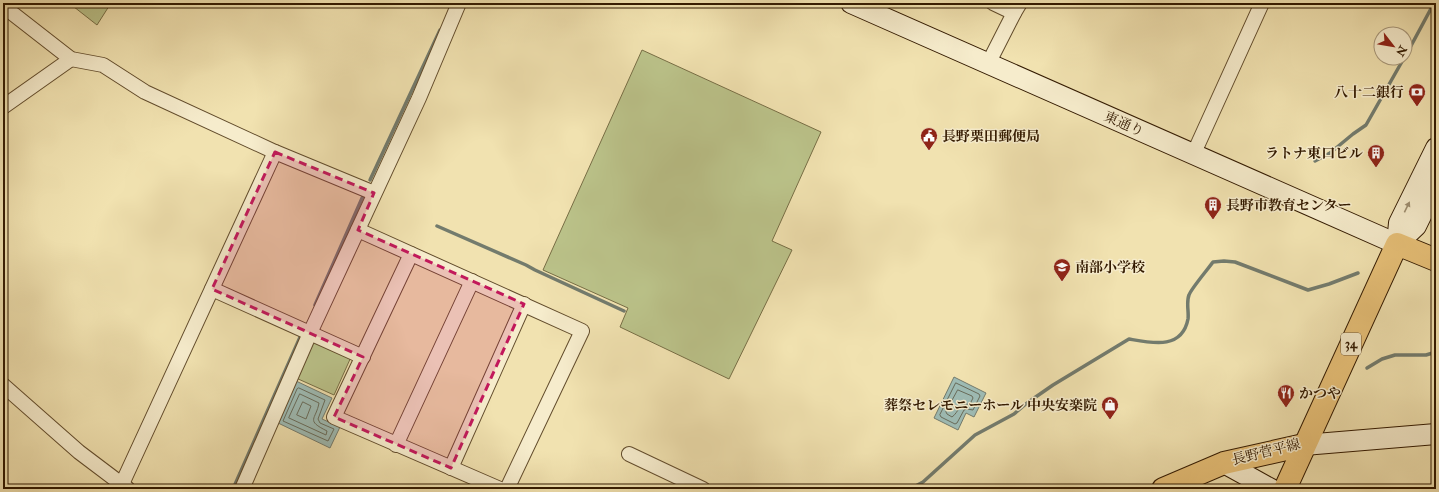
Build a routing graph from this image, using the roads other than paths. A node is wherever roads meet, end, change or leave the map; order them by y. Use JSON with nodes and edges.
{"nodes":[{"id":1,"x":459,"y":3,"type":"edge"},
{"id":2,"x":993,"y":3,"type":"edge"},
{"id":3,"x":1262,"y":3,"type":"edge"},
{"id":4,"x":863,"y":5,"type":"edge"},
{"id":5,"x":3,"y":6,"type":"edge"},
{"id":6,"x":1017,"y":8,"type":"edge"},
{"id":7,"x":71,"y":59,"type":"junction"},
{"id":8,"x":988,"y":64,"type":"junction"},
{"id":9,"x":3,"y":107,"type":"edge"},
{"id":10,"x":1436,"y":148,"type":"edge"},
{"id":11,"x":275,"y":152,"type":"junction"},
{"id":12,"x":1193,"y":155,"type":"junction"},
{"id":13,"x":1436,"y":185,"type":"edge"},
{"id":14,"x":374,"y":193,"type":"junction"},
{"id":15,"x":358,"y":230,"type":"junction"},
{"id":16,"x":1397,"y":244,"type":"junction"},
{"id":17,"x":412,"y":254,"type":"junction"},
{"id":18,"x":1436,"y":260,"type":"edge"},
{"id":19,"x":472,"y":281,"type":"junction"},
{"id":20,"x":212,"y":289,"type":"junction"},
{"id":21,"x":524,"y":304,"type":"junction"},
{"id":22,"x":310,"y":333,"type":"junction"},
{"id":23,"x":363,"y":357,"type":"junction"},
{"id":24,"x":3,"y":385,"type":"edge"},
{"id":25,"x":1436,"y":434,"type":"edge"},
{"id":26,"x":396,"y":445,"type":"junction"},
{"id":27,"x":1304,"y":445,"type":"junction"},
{"id":28,"x":629,"y":454,"type":"dead end"},
{"id":29,"x":1224,"y":463,"type":"junction"},
{"id":30,"x":451,"y":468,"type":"junction"},
{"id":31,"x":125,"y":487,"type":"edge"},
{"id":32,"x":242,"y":489,"type":"edge"},
{"id":33,"x":500,"y":489,"type":"edge"},
{"id":34,"x":507,"y":489,"type":"edge"},
{"id":35,"x":703,"y":489,"type":"edge"},
{"id":36,"x":1163,"y":489,"type":"edge"},
{"id":37,"x":1271,"y":489,"type":"edge"},
{"id":38,"x":1285,"y":489,"type":"edge"}],
"edges":[{"from":1,"to":14,"type":"street"},
{"from":2,"to":6,"type":"street"},
{"from":3,"to":12,"type":"street"},
{"from":4,"to":8,"type":"street","name":"東通り"},
{"from":5,"to":7,"type":"street"},
{"from":6,"to":8,"type":"street"},
{"from":7,"to":9,"type":"street"},
{"from":7,"to":11,"type":"street"},
{"from":8,"to":12,"type":"street","name":"東通り"},
{"from":16,"to":10,"type":"street","one_way":true},
{"from":11,"to":14,"type":"street"},
{"from":11,"to":20,"type":"street"},
{"from":12,"to":16,"type":"street","name":"東通り"},
{"from":13,"to":16,"type":"street"},
{"from":14,"to":15,"type":"street"},
{"from":15,"to":17,"type":"street"},
{"from":15,"to":22,"type":"street"},
{"from":16,"to":18,"type":"main road"},
{"from":16,"to":27,"type":"main road","name":"長野菅平線","number":"34"},
{"from":17,"to":19,"type":"street"},
{"from":17,"to":23,"type":"street"},
{"from":19,"to":21,"type":"street"},
{"from":19,"to":26,"type":"street"},
{"from":20,"to":22,"type":"street"},
{"from":20,"to":31,"type":"street"},
{"from":21,"to":30,"type":"street"},
{"from":21,"to":34,"type":"street"},
{"from":22,"to":23,"type":"street"},
{"from":22,"to":32,"type":"street"},
{"from":23,"to":26,"type":"street"},
{"from":24,"to":31,"type":"street"},
{"from":25,"to":27,"type":"street"},
{"from":26,"to":30,"type":"street"},
{"from":27,"to":29,"type":"main road","name":"長野菅平線"},
{"from":27,"to":38,"type":"main road"},
{"from":28,"to":35,"type":"street"},
{"from":29,"to":36,"type":"main road","name":"長野菅平線"},
{"from":29,"to":37,"type":"street"},
{"from":30,"to":33,"type":"street"}]}
